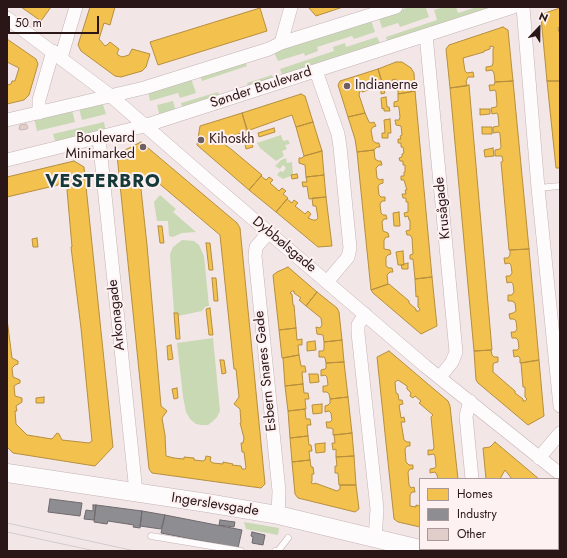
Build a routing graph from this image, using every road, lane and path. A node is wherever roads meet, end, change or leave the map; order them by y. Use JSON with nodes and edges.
{"nodes":[{"id":1,"x":76,"y":7,"type":"edge"},
{"id":2,"x":291,"y":7,"type":"edge"},
{"id":3,"x":396,"y":7,"type":"edge"},
{"id":4,"x":513,"y":7,"type":"edge"},
{"id":5,"x":523,"y":7,"type":"edge"},
{"id":6,"x":7,"y":18,"type":"edge"},
{"id":7,"x":426,"y":35,"type":"junction"},
{"id":8,"x":281,"y":43,"type":"junction"},
{"id":9,"x":57,"y":54,"type":"junction"},
{"id":10,"x":316,"y":71,"type":"junction"},
{"id":11,"x":111,"y":96,"type":"junction"},
{"id":12,"x":39,"y":112,"type":"junction"},
{"id":13,"x":7,"y":120,"type":"edge"},
{"id":14,"x":144,"y":126,"type":"junction"},
{"id":15,"x":99,"y":138,"type":"junction"},
{"id":16,"x":7,"y":160,"type":"edge"},
{"id":17,"x":560,"y":186,"type":"edge"},
{"id":18,"x":538,"y":188,"type":"junction"},
{"id":19,"x":269,"y":232,"type":"junction"},
{"id":20,"x":327,"y":282,"type":"junction"},
{"id":21,"x":365,"y":314,"type":"junction"},
{"id":22,"x":440,"y":377,"type":"junction"},
{"id":23,"x":470,"y":402,"type":"junction"},
{"id":24,"x":560,"y":406,"type":"edge"},
{"id":25,"x":560,"y":433,"type":"edge"},
{"id":26,"x":538,"y":458,"type":"junction"},
{"id":27,"x":7,"y":473,"type":"edge"},
{"id":28,"x":560,"y":474,"type":"edge"},
{"id":29,"x":472,"y":478,"type":"edge"},
{"id":30,"x":136,"y":492,"type":"junction"},
{"id":31,"x":278,"y":516,"type":"junction"},
{"id":32,"x":151,"y":536,"type":"dead end"},
{"id":33,"x":288,"y":538,"type":"dead end"},
{"id":34,"x":375,"y":539,"type":"junction"},
{"id":35,"x":419,"y":549,"type":"edge"},
{"id":36,"x":241,"y":551,"type":"edge"},
{"id":37,"x":275,"y":551,"type":"edge"}],
"edges":[{"from":1,"to":9,"type":"street"},
{"from":2,"to":8,"type":"street"},
{"from":3,"to":8,"type":"street"},
{"from":4,"to":7,"type":"street","name":"Sønder Boulevard"},
{"from":5,"to":18,"type":"street"},
{"from":6,"to":9,"type":"street","name":"Dybbølsgade"},
{"from":7,"to":10,"type":"street","name":"Sønder Boulevard"},
{"from":7,"to":22,"type":"street","name":"Krusågade"},
{"from":8,"to":11,"type":"street"},
{"from":9,"to":11,"type":"street","name":"Dybbølsgade"},
{"from":9,"to":12,"type":"street"},
{"from":10,"to":14,"type":"street","name":"Sønder Boulevard"},
{"from":10,"to":20,"type":"street"},
{"from":11,"to":12,"type":"street"},
{"from":11,"to":14,"type":"street","name":"Dybbølsgade"},
{"from":12,"to":13,"type":"street"},
{"from":14,"to":15,"type":"street","name":"Sønder Boulevard"},
{"from":14,"to":19,"type":"street","name":"Dybbølsgade"},
{"from":15,"to":16,"type":"street","name":"Sønder Boulevard"},
{"from":15,"to":30,"type":"street","name":"Arkonagade"},
{"from":17,"to":18,"type":"lane"},
{"from":18,"to":24,"type":"street"},
{"from":19,"to":20,"type":"street","name":"Dybbølsgade"},
{"from":19,"to":31,"type":"street","name":"Esbern Snares Gade"},
{"from":20,"to":21,"type":"street","name":"Dybbølsgade"},
{"from":21,"to":22,"type":"street","name":"Dybbølsgade"},
{"from":21,"to":34,"type":"street"},
{"from":22,"to":23,"type":"street","name":"Dybbølsgade"},
{"from":23,"to":26,"type":"street","name":"Dybbølsgade"},
{"from":23,"to":29,"type":"street"},
{"from":25,"to":26,"type":"street"},
{"from":26,"to":28,"type":"street","name":"Dybbølsgade"},
{"from":27,"to":30,"type":"street","name":"Ingerslevsgade"},
{"from":30,"to":31,"type":"street","name":"Ingerslevsgade"},
{"from":31,"to":34,"type":"street","name":"Ingerslevsgade"},
{"from":32,"to":36,"type":"lane"},
{"from":33,"to":37,"type":"lane"},
{"from":34,"to":35,"type":"street","name":"Ingerslevsgade"}]}
